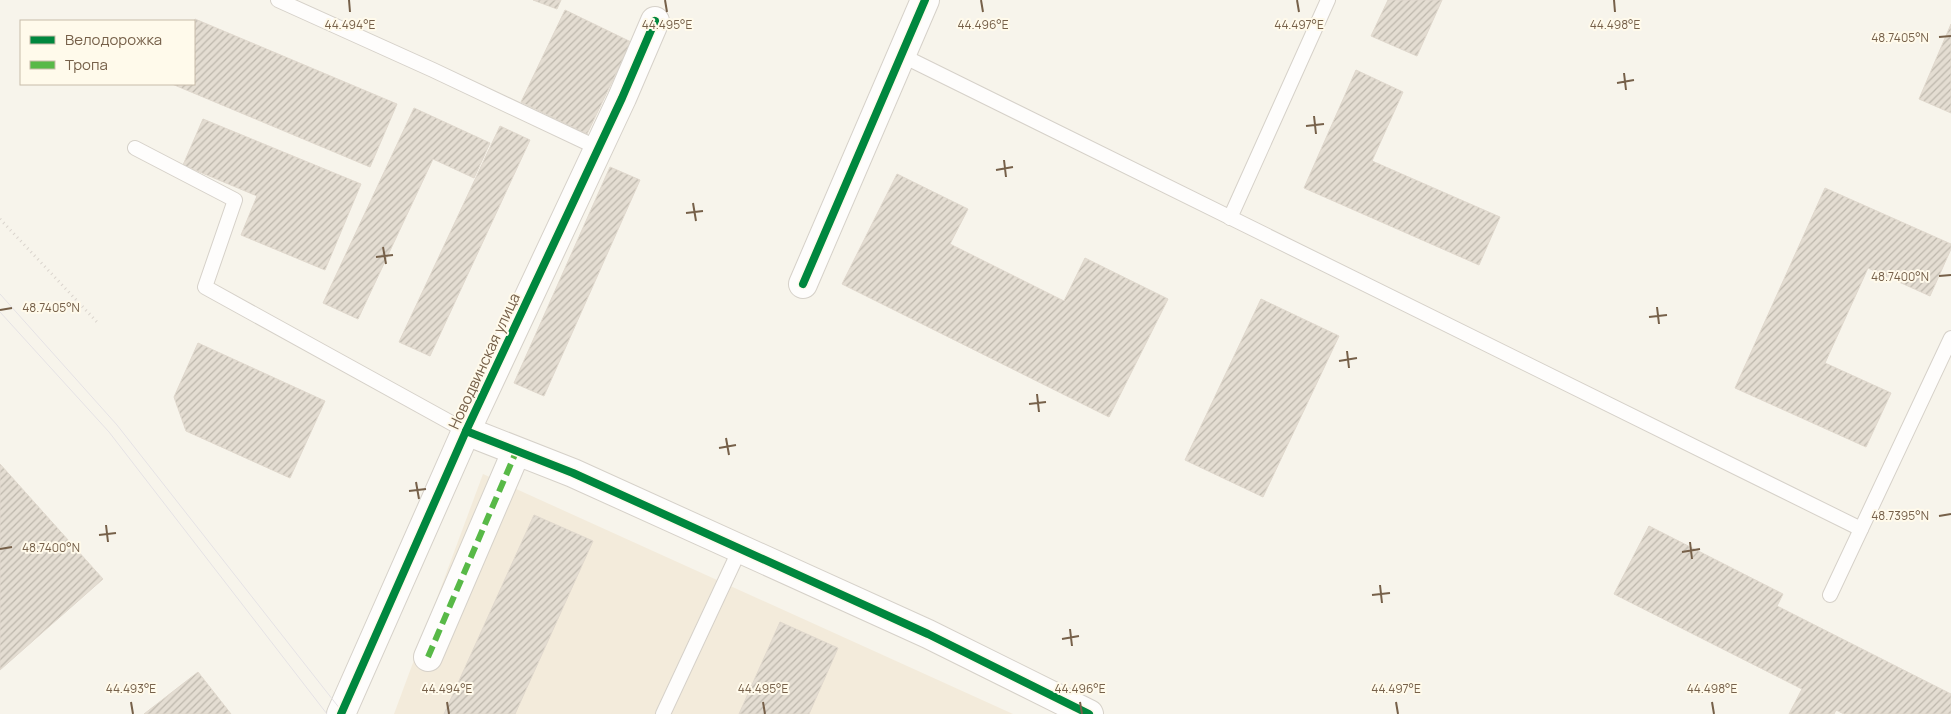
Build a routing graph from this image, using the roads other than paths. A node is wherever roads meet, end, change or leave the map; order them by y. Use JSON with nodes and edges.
{"nodes":[{"id":1,"x":278,"y":0,"type":"edge"},
{"id":2,"x":925,"y":0,"type":"edge"},
{"id":3,"x":1328,"y":0,"type":"edge"},
{"id":4,"x":655,"y":21,"type":"dead end"},
{"id":5,"x":901,"y":55,"type":"junction"},
{"id":6,"x":135,"y":148,"type":"dead end"},
{"id":7,"x":598,"y":148,"type":"junction"},
{"id":8,"x":1230,"y":218,"type":"junction"},
{"id":9,"x":803,"y":284,"type":"dead end"},
{"id":10,"x":1951,"y":338,"type":"edge"},
{"id":11,"x":466,"y":431,"type":"junction"},
{"id":12,"x":516,"y":452,"type":"junction"},
{"id":13,"x":1861,"y":529,"type":"junction"},
{"id":14,"x":740,"y":549,"type":"junction"},
{"id":15,"x":1830,"y":595,"type":"dead end"},
{"id":16,"x":428,"y":657,"type":"dead end"},
{"id":17,"x":342,"y":714,"type":"edge"},
{"id":18,"x":663,"y":714,"type":"edge"},
{"id":19,"x":1088,"y":714,"type":"edge"}],
"edges":[{"from":1,"to":7,"type":"lane"},
{"from":2,"to":5,"type":"street"},
{"from":3,"to":8,"type":"lane"},
{"from":4,"to":7,"type":"street","name":"Новодвинская улица"},
{"from":5,"to":8,"type":"lane"},
{"from":5,"to":9,"type":"street"},
{"from":6,"to":11,"type":"lane"},
{"from":7,"to":11,"type":"street","name":"Новодвинская улица"},
{"from":8,"to":13,"type":"lane"},
{"from":10,"to":13,"type":"lane"},
{"from":11,"to":12,"type":"street"},
{"from":11,"to":17,"type":"street","name":"Новодвинская улица"},
{"from":12,"to":14,"type":"street"},
{"from":12,"to":16,"type":"street"},
{"from":13,"to":15,"type":"lane"},
{"from":14,"to":18,"type":"lane"},
{"from":14,"to":19,"type":"street"}]}
